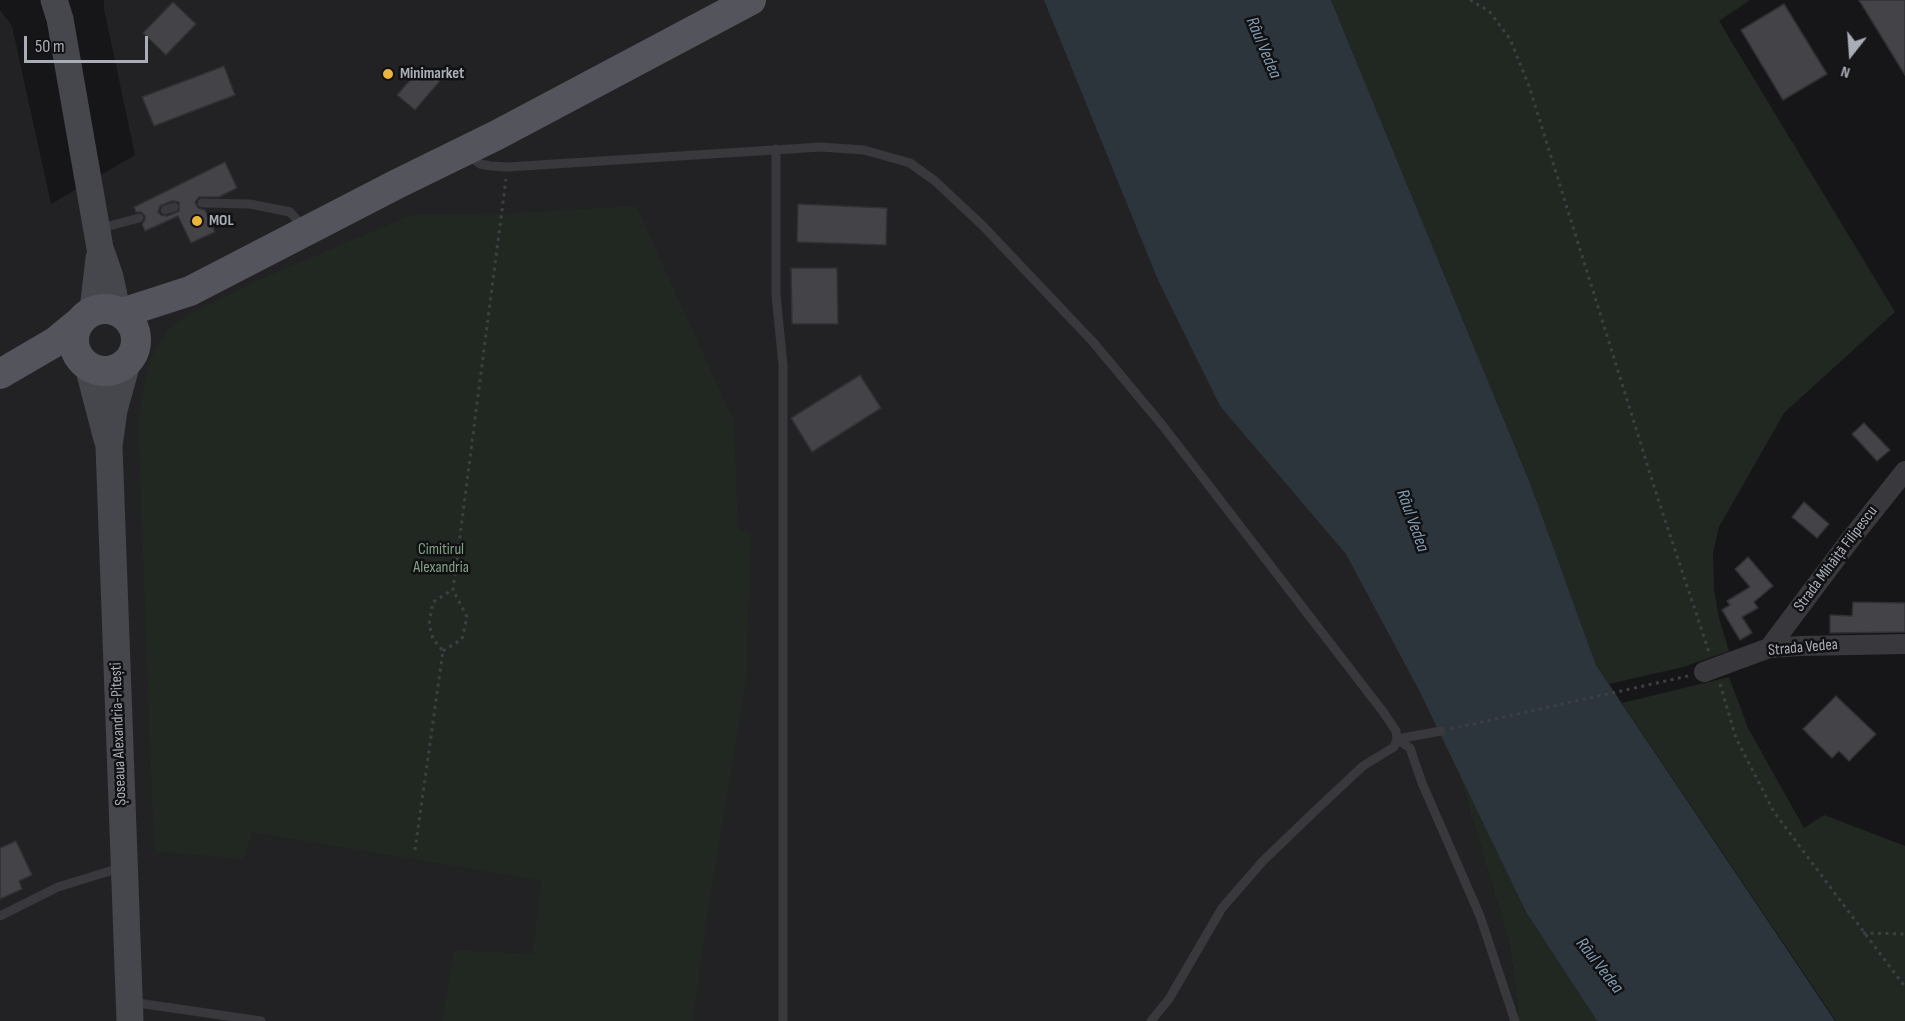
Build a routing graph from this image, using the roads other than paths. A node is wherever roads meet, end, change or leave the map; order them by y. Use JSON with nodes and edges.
{"nodes":[{"id":1,"x":54,"y":0,"type":"edge"},
{"id":2,"x":752,"y":0,"type":"edge"},
{"id":3,"x":777,"y":149,"type":"junction"},
{"id":4,"x":468,"y":150,"type":"junction"},
{"id":5,"x":202,"y":203,"type":"dead end"},
{"id":6,"x":139,"y":218,"type":"dead end"},
{"id":7,"x":306,"y":231,"type":"junction"},
{"id":8,"x":98,"y":239,"type":"junction"},
{"id":9,"x":190,"y":291,"type":"junction"},
{"id":10,"x":103,"y":314,"type":"junction"},
{"id":11,"x":132,"y":351,"type":"junction"},
{"id":12,"x":85,"y":364,"type":"junction"},
{"id":13,"x":6,"y":371,"type":"edge"},
{"id":14,"x":109,"y":446,"type":"junction"},
{"id":15,"x":1905,"y":471,"type":"edge"},
{"id":16,"x":1905,"y":644,"type":"edge"},
{"id":17,"x":1769,"y":648,"type":"junction"},
{"id":18,"x":1709,"y":670,"type":"road end"},
{"id":19,"x":1441,"y":731,"type":"road end"},
{"id":20,"x":1397,"y":739,"type":"junction"},
{"id":21,"x":124,"y":867,"type":"junction"},
{"id":22,"x":0,"y":916,"type":"edge"},
{"id":23,"x":129,"y":1011,"type":"edge"},
{"id":24,"x":261,"y":1021,"type":"edge"},
{"id":25,"x":783,"y":1021,"type":"edge"},
{"id":26,"x":1151,"y":1021,"type":"edge"},
{"id":27,"x":1515,"y":1021,"type":"edge"}],
"edges":[{"from":1,"to":8,"type":"main road"},
{"from":2,"to":4,"type":"main road"},
{"from":3,"to":4,"type":"lane"},
{"from":3,"to":20,"type":"lane"},
{"from":3,"to":25,"type":"lane"},
{"from":4,"to":7,"type":"main road"},
{"from":5,"to":7,"type":"lane"},
{"from":6,"to":8,"type":"lane"},
{"from":7,"to":9,"type":"main road"},
{"from":8,"to":10,"type":"main road"},
{"from":9,"to":10,"type":"main road"},
{"from":9,"to":11,"type":"main road"},
{"from":10,"to":11,"type":"main road"},
{"from":10,"to":12,"type":"main road"},
{"from":10,"to":13,"type":"main road"},
{"from":11,"to":12,"type":"main road"},
{"from":11,"to":14,"type":"main road","name":"Șoseaua Alexandria-Pitești"},
{"from":12,"to":13,"type":"main road"},
{"from":12,"to":14,"type":"main road","name":"Șoseaua Alexandria-Pitești"},
{"from":14,"to":21,"type":"main road","name":"Șoseaua Alexandria-Pitești"},
{"from":15,"to":17,"type":"street","name":"Strada Mihăiță Filipescu"},
{"from":16,"to":17,"type":"street","name":"Strada Vedea"},
{"from":17,"to":18,"type":"street","name":"Strada Vedea"},
{"from":19,"to":20,"type":"lane"},
{"from":20,"to":26,"type":"lane"},
{"from":20,"to":27,"type":"lane"},
{"from":21,"to":22,"type":"lane"},
{"from":21,"to":23,"type":"main road","name":"Șoseaua Alexandria-Pitești"},
{"from":23,"to":24,"type":"lane"}]}
